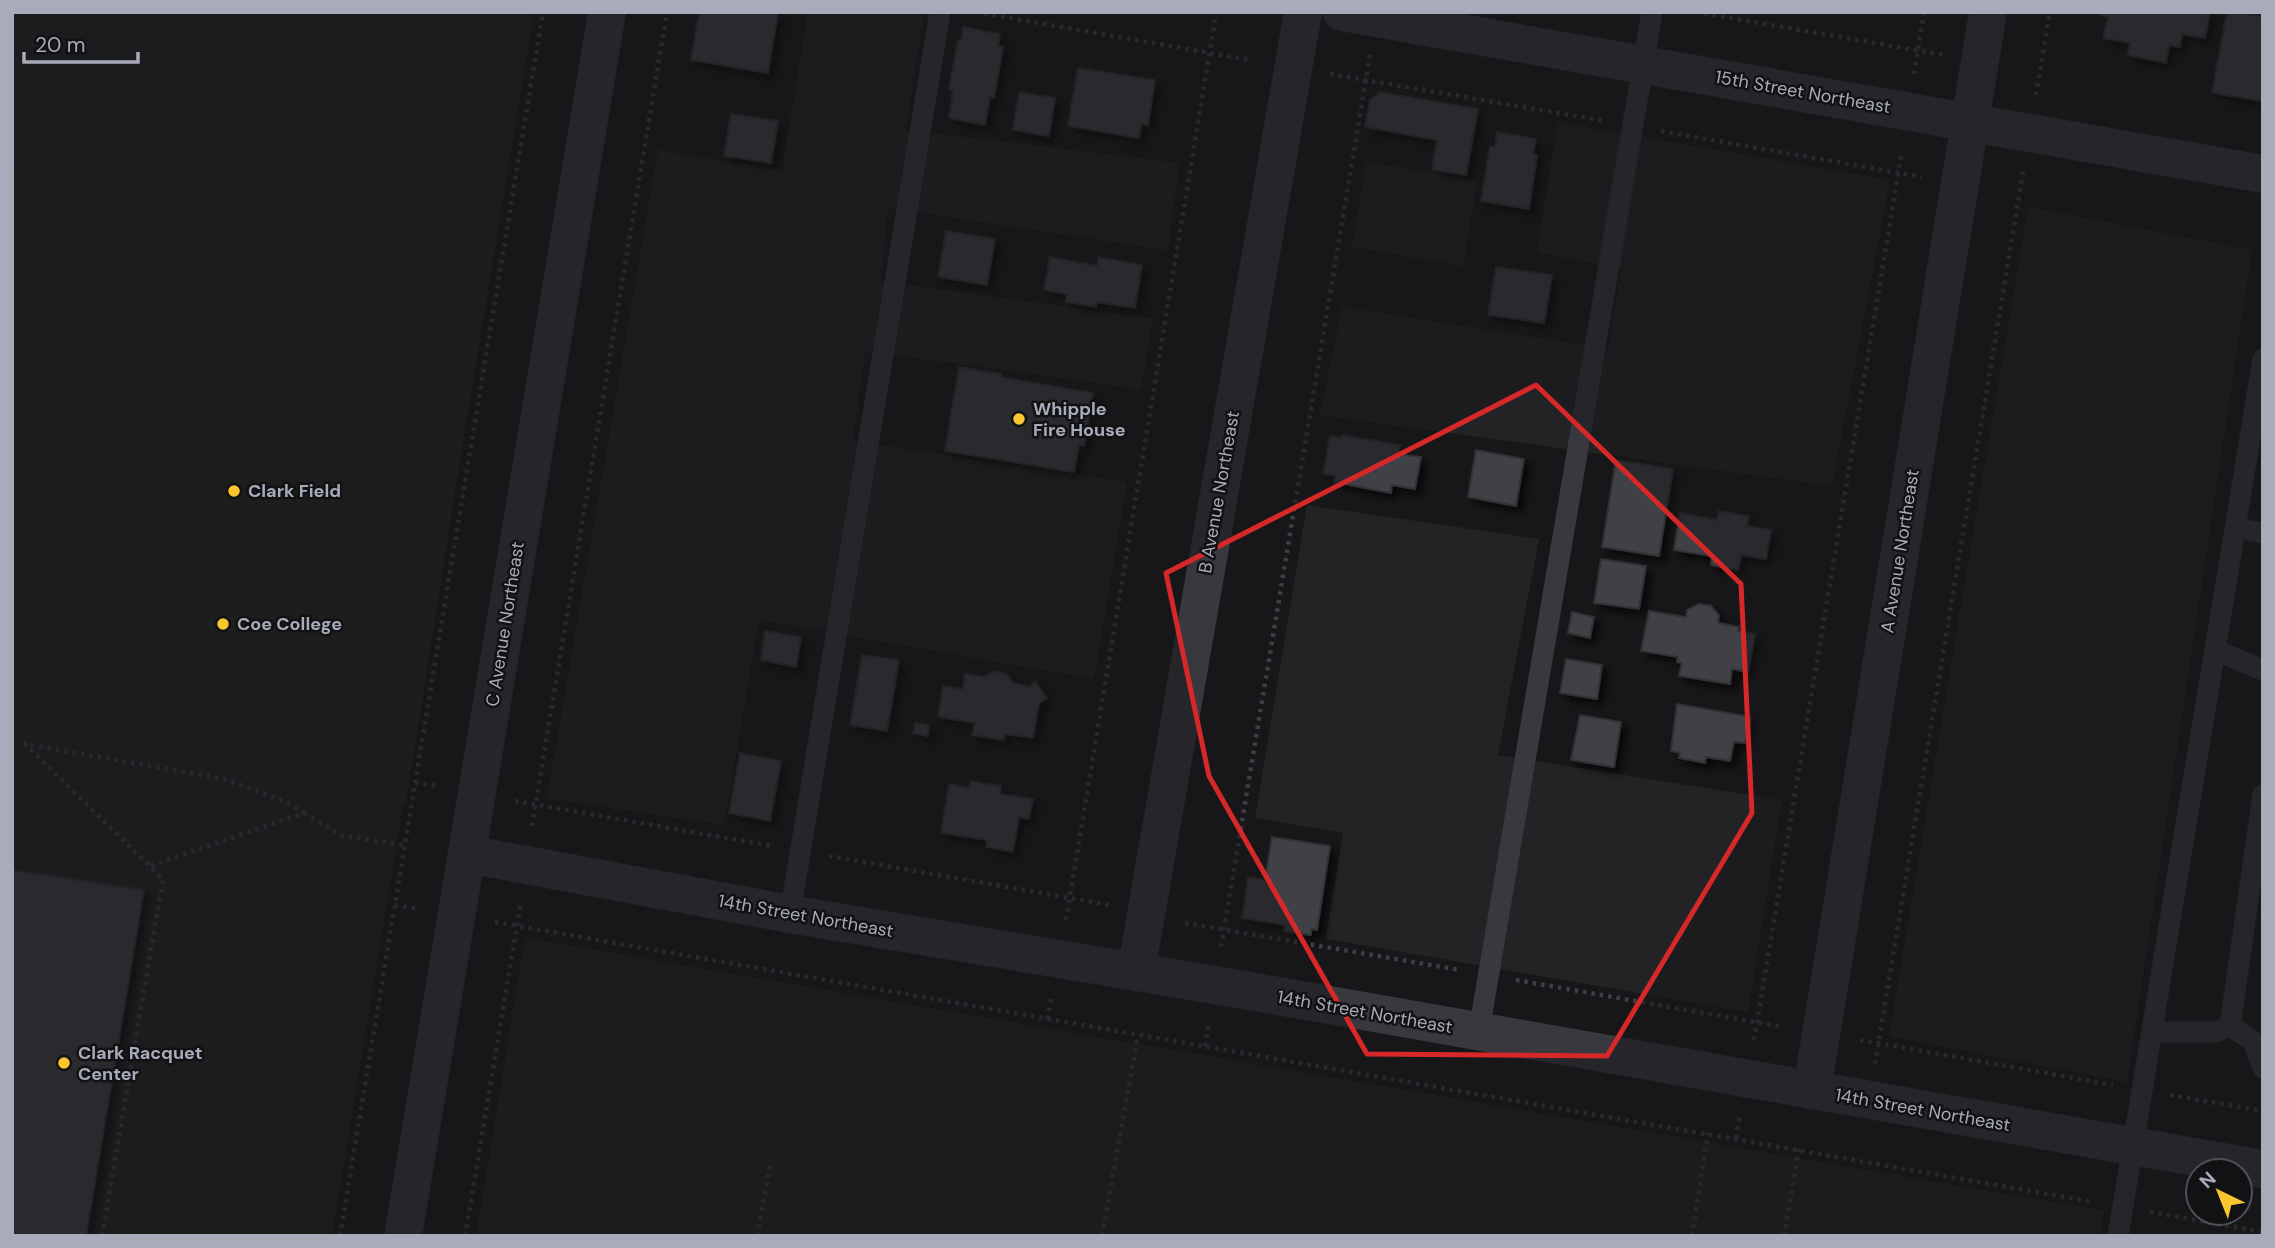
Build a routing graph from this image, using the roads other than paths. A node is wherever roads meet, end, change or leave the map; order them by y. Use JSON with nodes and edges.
{"nodes":[{"id":1,"x":607,"y":12,"type":"edge"},
{"id":2,"x":940,"y":12,"type":"edge"},
{"id":3,"x":1303,"y":12,"type":"edge"},
{"id":4,"x":1342,"y":12,"type":"edge"},
{"id":5,"x":1652,"y":12,"type":"edge"},
{"id":6,"x":1988,"y":12,"type":"edge"},
{"id":7,"x":1643,"y":64,"type":"junction"},
{"id":8,"x":1970,"y":122,"type":"junction"},
{"id":9,"x":2263,"y":174,"type":"edge"},
{"id":10,"x":2263,"y":359,"type":"edge"},
{"id":11,"x":2235,"y":528,"type":"junction"},
{"id":12,"x":2263,"y":533,"type":"edge"},
{"id":13,"x":2215,"y":650,"type":"junction"},
{"id":14,"x":2263,"y":670,"type":"edge"},
{"id":15,"x":2263,"y":795,"type":"edge"},
{"id":16,"x":467,"y":854,"type":"junction"},
{"id":17,"x":790,"y":914,"type":"junction"},
{"id":18,"x":1136,"y":972,"type":"junction"},
{"id":19,"x":2147,"y":1020,"type":"junction"},
{"id":20,"x":2230,"y":1026,"type":"junction"},
{"id":21,"x":1479,"y":1031,"type":"junction"},
{"id":22,"x":2263,"y":1068,"type":"edge"},
{"id":23,"x":1812,"y":1090,"type":"junction"},
{"id":24,"x":2133,"y":1147,"type":"junction"},
{"id":25,"x":2261,"y":1162,"type":"edge"},
{"id":26,"x":403,"y":1236,"type":"edge"},
{"id":27,"x":2118,"y":1236,"type":"edge"}],
"edges":[{"from":1,"to":16,"type":"street","name":"C Avenue Northeast"},
{"from":2,"to":17,"type":"lane"},
{"from":3,"to":18,"type":"street","name":"B Avenue Northeast"},
{"from":4,"to":7,"type":"street","name":"15th Street Northeast"},
{"from":5,"to":7,"type":"lane"},
{"from":6,"to":8,"type":"street","name":"A Avenue Northeast"},
{"from":7,"to":8,"type":"street","name":"15th Street Northeast"},
{"from":7,"to":21,"type":"lane"},
{"from":8,"to":9,"type":"street","name":"15th Street Northeast"},
{"from":8,"to":23,"type":"street","name":"A Avenue Northeast"},
{"from":10,"to":11,"type":"lane"},
{"from":11,"to":12,"type":"lane"},
{"from":11,"to":13,"type":"lane"},
{"from":13,"to":14,"type":"lane"},
{"from":13,"to":19,"type":"lane"},
{"from":15,"to":20,"type":"lane"},
{"from":16,"to":17,"type":"street","name":"14th Street Northeast"},
{"from":16,"to":26,"type":"street","name":"C Avenue Northeast"},
{"from":17,"to":18,"type":"street","name":"14th Street Northeast"},
{"from":18,"to":21,"type":"street","name":"14th Street Northeast"},
{"from":19,"to":20,"type":"lane"},
{"from":19,"to":24,"type":"lane"},
{"from":20,"to":22,"type":"lane"},
{"from":21,"to":23,"type":"street","name":"14th Street Northeast"},
{"from":23,"to":24,"type":"street","name":"14th Street Northeast"},
{"from":24,"to":25,"type":"street","name":"14th Street Northeast"},
{"from":24,"to":27,"type":"lane"}]}
